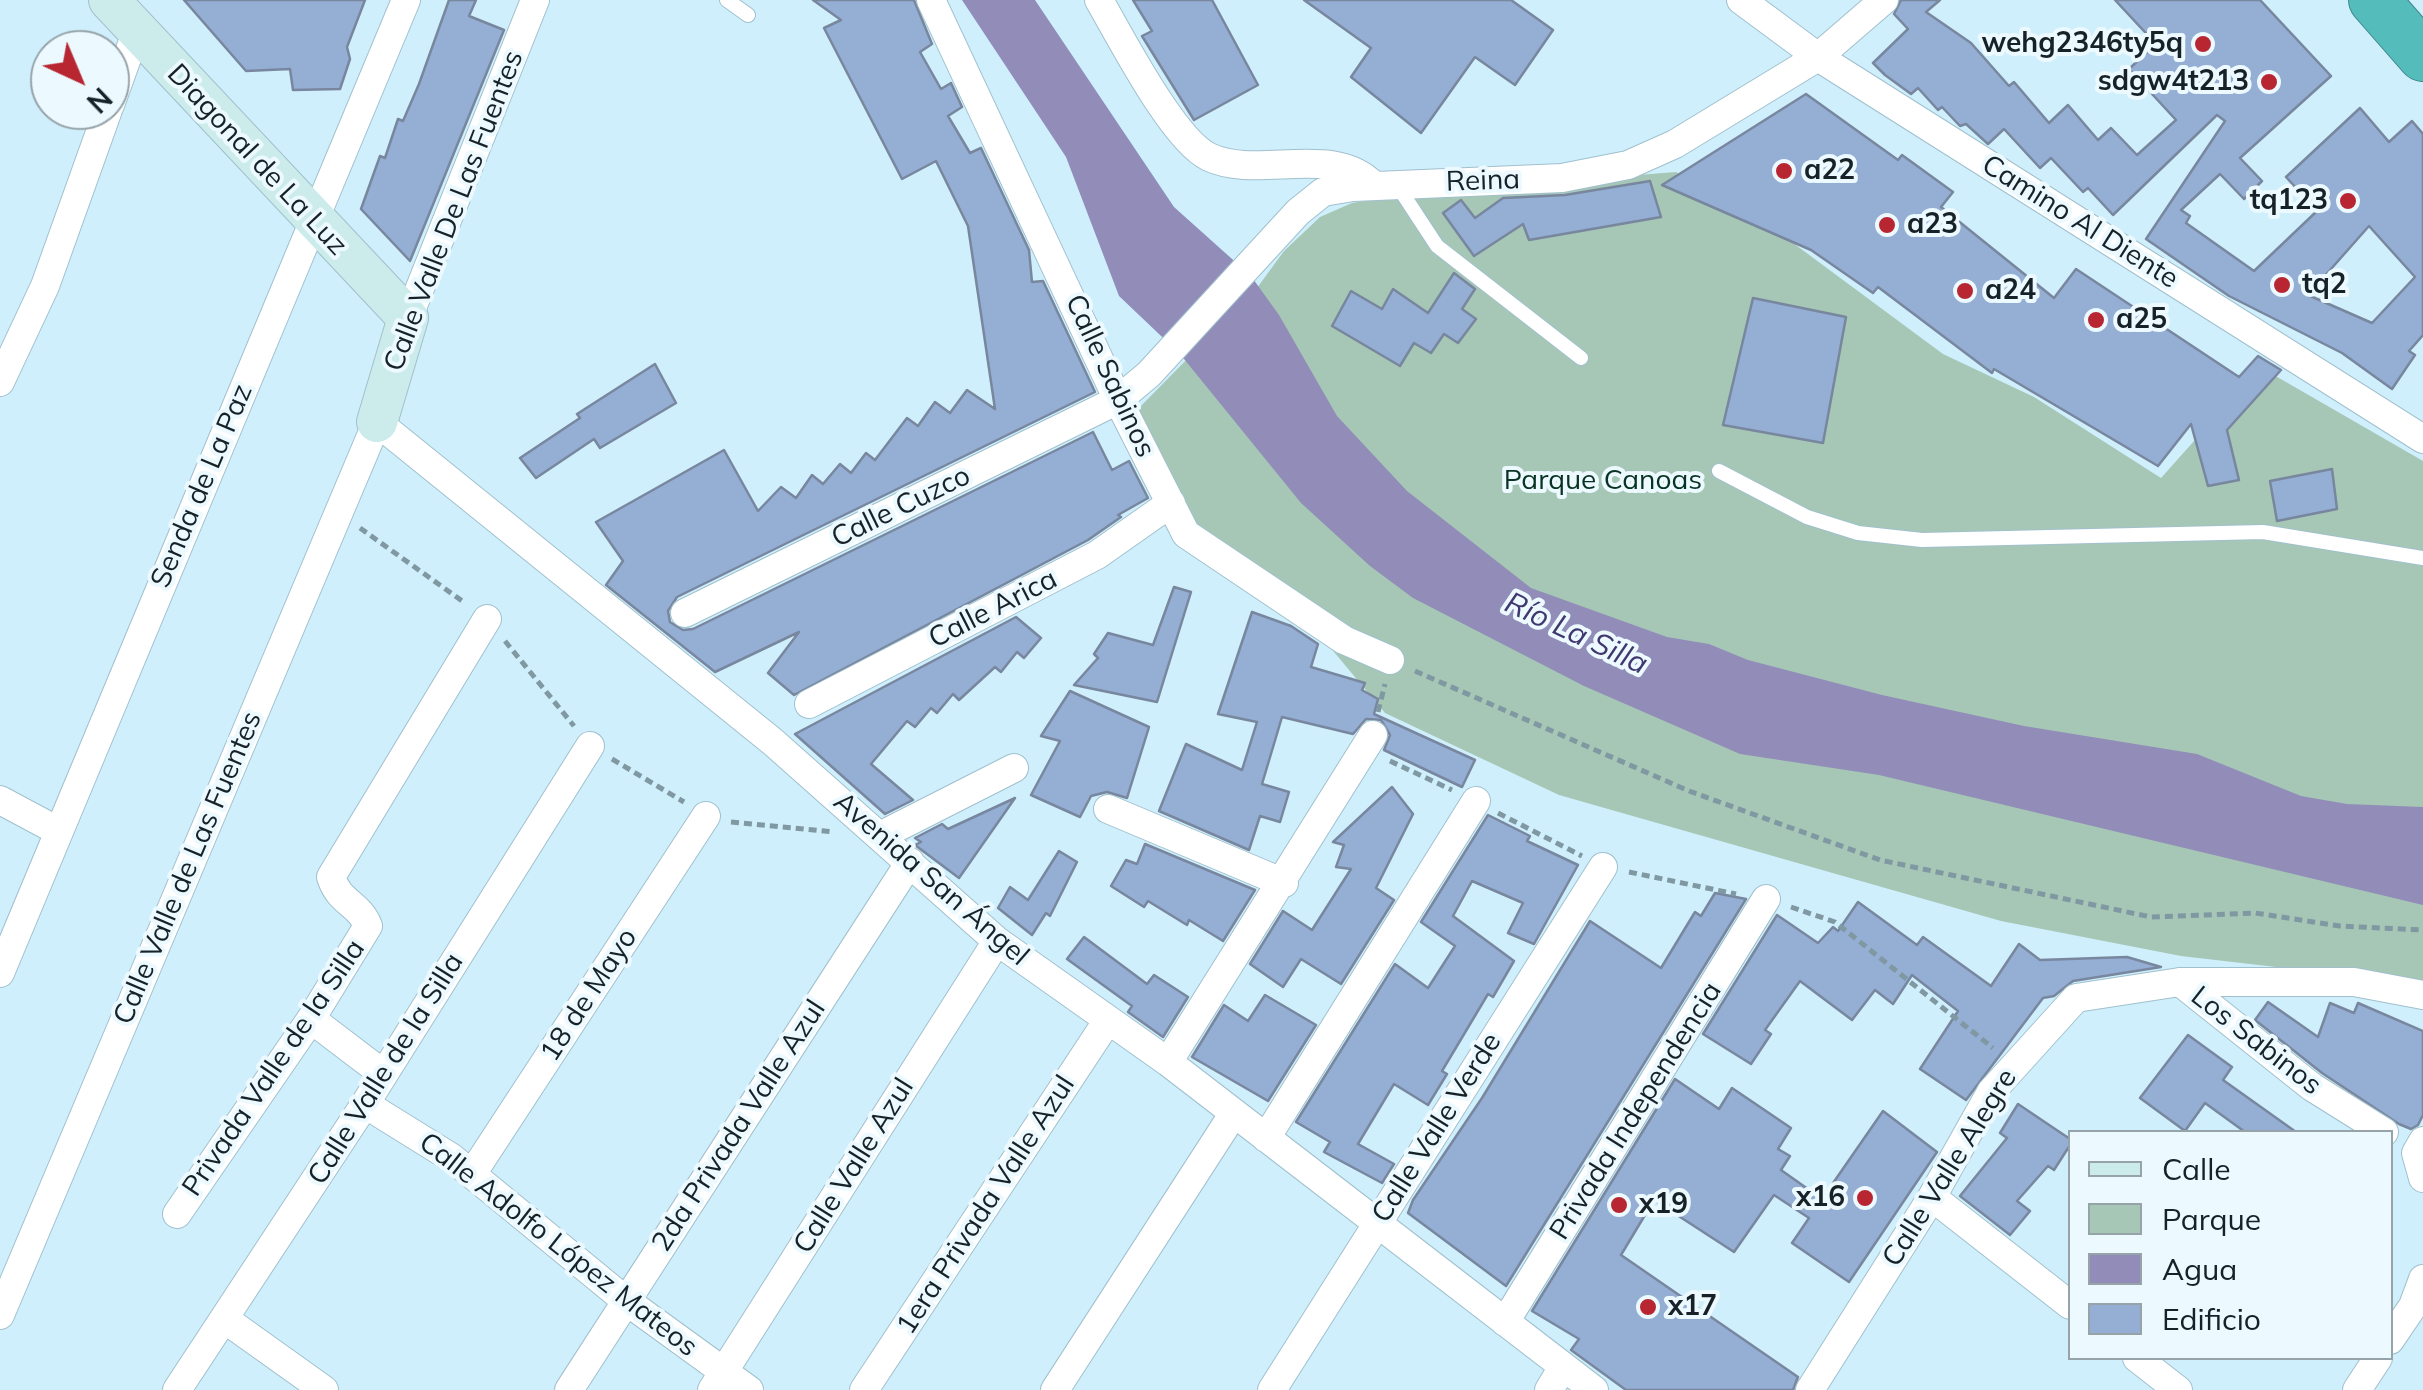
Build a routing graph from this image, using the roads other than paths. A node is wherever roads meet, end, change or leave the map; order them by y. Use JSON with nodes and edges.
{"nodes":[{"id":1,"x":109,"y":0,"type":"edge"},
{"id":2,"x":406,"y":0,"type":"edge"},
{"id":3,"x":535,"y":0,"type":"edge"},
{"id":4,"x":727,"y":0,"type":"edge"},
{"id":5,"x":931,"y":0,"type":"edge"},
{"id":6,"x":1099,"y":0,"type":"edge"},
{"id":7,"x":1741,"y":0,"type":"edge"},
{"id":8,"x":1884,"y":0,"type":"edge"},
{"id":9,"x":2374,"y":0,"type":"edge"},
{"id":10,"x":748,"y":15,"type":"dead end"},
{"id":11,"x":136,"y":32,"type":"junction"},
{"id":12,"x":130,"y":49,"type":"edge"},
{"id":13,"x":2423,"y":56,"type":"edge"},
{"id":14,"x":1818,"y":57,"type":"junction"},
{"id":15,"x":101,"y":130,"type":"edge"},
{"id":16,"x":1385,"y":185,"type":"junction"},
{"id":17,"x":313,"y":221,"type":"junction"},
{"id":18,"x":408,"y":318,"type":"junction"},
{"id":19,"x":1581,"y":358,"type":"dead end"},
{"id":20,"x":0,"y":382,"type":"edge"},
{"id":21,"x":1118,"y":400,"type":"junction"},
{"id":22,"x":376,"y":422,"type":"junction"},
{"id":23,"x":2423,"y":439,"type":"edge"},
{"id":24,"x":1719,"y":471,"type":"dead end"},
{"id":25,"x":1171,"y":504,"type":"junction"},
{"id":26,"x":2423,"y":558,"type":"edge"},
{"id":27,"x":685,"y":613,"type":"dead end"},
{"id":28,"x":487,"y":619,"type":"road end"},
{"id":29,"x":1390,"y":660,"type":"road end"},
{"id":30,"x":809,"y":704,"type":"dead end"},
{"id":31,"x":1369,"y":742,"type":"road end"},
{"id":32,"x":590,"y":746,"type":"road end"},
{"id":33,"x":1014,"y":768,"type":"dead end"},
{"id":34,"x":0,"y":800,"type":"edge"},
{"id":35,"x":1476,"y":801,"type":"road end"},
{"id":36,"x":1108,"y":809,"type":"dead end"},
{"id":37,"x":706,"y":816,"type":"road end"},
{"id":38,"x":58,"y":831,"type":"junction"},
{"id":39,"x":880,"y":836,"type":"junction"},
{"id":40,"x":910,"y":862,"type":"junction"},
{"id":41,"x":1603,"y":867,"type":"road end"},
{"id":42,"x":1284,"y":883,"type":"junction"},
{"id":43,"x":1766,"y":900,"type":"road end"},
{"id":44,"x":997,"y":941,"type":"junction"},
{"id":45,"x":0,"y":974,"type":"edge"},
{"id":46,"x":2180,"y":982,"type":"junction"},
{"id":47,"x":2423,"y":995,"type":"edge"},
{"id":48,"x":311,"y":1019,"type":"junction"},
{"id":49,"x":1108,"y":1020,"type":"junction"},
{"id":50,"x":1168,"y":1062,"type":"junction"},
{"id":51,"x":382,"y":1073,"type":"junction"},
{"id":52,"x":365,"y":1104,"type":"junction"},
{"id":53,"x":1232,"y":1116,"type":"junction"},
{"id":54,"x":2381,"y":1130,"type":"edge"},
{"id":55,"x":1266,"y":1138,"type":"junction"},
{"id":56,"x":2393,"y":1139,"type":"edge"},
{"id":57,"x":2421,"y":1157,"type":"edge"},
{"id":58,"x":472,"y":1174,"type":"junction"},
{"id":59,"x":1932,"y":1197,"type":"junction"},
{"id":60,"x":176,"y":1214,"type":"dead end"},
{"id":61,"x":1378,"y":1222,"type":"junction"},
{"id":62,"x":2423,"y":1278,"type":"edge"},
{"id":63,"x":625,"y":1300,"type":"junction"},
{"id":64,"x":2068,"y":1303,"type":"edge"},
{"id":65,"x":2418,"y":1309,"type":"edge"},
{"id":66,"x":0,"y":1315,"type":"edge"},
{"id":67,"x":226,"y":1320,"type":"junction"},
{"id":68,"x":1506,"y":1322,"type":"junction"},
{"id":69,"x":2393,"y":1337,"type":"edge"},
{"id":70,"x":2140,"y":1360,"type":"edge"},
{"id":71,"x":1556,"y":1378,"type":"edge"},
{"id":72,"x":718,"y":1381,"type":"edge"},
{"id":73,"x":177,"y":1390,"type":"edge"},
{"id":74,"x":324,"y":1390,"type":"edge"},
{"id":75,"x":569,"y":1390,"type":"edge"},
{"id":76,"x":749,"y":1390,"type":"edge"},
{"id":77,"x":864,"y":1390,"type":"edge"},
{"id":78,"x":1054,"y":1390,"type":"edge"},
{"id":79,"x":1272,"y":1390,"type":"edge"},
{"id":80,"x":1594,"y":1390,"type":"edge"},
{"id":81,"x":1810,"y":1390,"type":"edge"},
{"id":82,"x":2178,"y":1390,"type":"edge"}],
"edges":[{"from":1,"to":11,"type":"street","name":"Diagonal de La Luz"},
{"from":2,"to":17,"type":"street","name":"Senda de La Paz"},
{"from":3,"to":18,"type":"street","name":"Calle Valle De Las Fuentes"},
{"from":4,"to":10,"type":"lane"},
{"from":5,"to":21,"type":"street","name":"Calle Sabinos"},
{"from":6,"to":16,"type":"street"},
{"from":7,"to":14,"type":"street","name":"Camino Al Diente"},
{"from":8,"to":14,"type":"street","name":"Reina"},
{"from":9,"to":13,"type":"highway"},
{"from":11,"to":12,"type":"street"},
{"from":11,"to":17,"type":"street","name":"Diagonal de La Luz"},
{"from":14,"to":16,"type":"street","name":"Reina"},
{"from":14,"to":23,"type":"street","name":"Camino Al Diente"},
{"from":15,"to":20,"type":"street"},
{"from":16,"to":19,"type":"lane"},
{"from":16,"to":21,"type":"street","name":"Reina"},
{"from":17,"to":18,"type":"street","name":"Diagonal de La Luz"},
{"from":17,"to":38,"type":"street","name":"Senda de La Paz"},
{"from":18,"to":22,"type":"street","name":"Calle Valle De Las Fuentes"},
{"from":21,"to":25,"type":"street","name":"Calle Sabinos"},
{"from":21,"to":27,"type":"street","name":"Calle Cuzco"},
{"from":22,"to":39,"type":"street","name":"Avenida San Ángel"},
{"from":22,"to":66,"type":"street","name":"Calle Valle de Las Fuentes"},
{"from":24,"to":26,"type":"lane"},
{"from":25,"to":29,"type":"street","name":"Calle Sabinos"},
{"from":25,"to":30,"type":"street","name":"Calle Arica"},
{"from":28,"to":48,"type":"street","name":"Privada Valle de la Silla"},
{"from":31,"to":42,"type":"street"},
{"from":32,"to":51,"type":"street","name":"Calle Valle de la Silla"},
{"from":33,"to":39,"type":"street"},
{"from":34,"to":38,"type":"street"},
{"from":35,"to":55,"type":"street"},
{"from":36,"to":42,"type":"street"},
{"from":37,"to":58,"type":"street","name":"18 de Mayo"},
{"from":38,"to":45,"type":"street","name":"Senda de La Paz"},
{"from":39,"to":40,"type":"street","name":"Avenida San Ángel"},
{"from":40,"to":44,"type":"street","name":"Avenida San Ángel"},
{"from":40,"to":63,"type":"street","name":"2da Privada Valle Azul"},
{"from":41,"to":61,"type":"street","name":"Calle Valle Verde"},
{"from":42,"to":50,"type":"street"},
{"from":43,"to":68,"type":"street","name":"Privada Independencia"},
{"from":44,"to":49,"type":"street","name":"Avenida San Ángel"},
{"from":44,"to":72,"type":"street","name":"Calle Valle Azul"},
{"from":46,"to":47,"type":"street","name":"Calle Valle Alegre"},
{"from":46,"to":54,"type":"street","name":"Los Sabinos"},
{"from":46,"to":59,"type":"street","name":"Calle Valle Alegre"},
{"from":48,"to":51,"type":"street"},
{"from":48,"to":60,"type":"street","name":"Privada Valle de la Silla"},
{"from":49,"to":50,"type":"street","name":"Avenida San Ángel"},
{"from":49,"to":77,"type":"street","name":"1era Privada Valle Azul"},
{"from":50,"to":53,"type":"street","name":"Avenida San Ángel"},
{"from":51,"to":52,"type":"street","name":"Calle Valle de la Silla"},
{"from":52,"to":58,"type":"street","name":"Calle Adolfo López Mateos"},
{"from":52,"to":67,"type":"street","name":"Calle Valle de la Silla"},
{"from":53,"to":55,"type":"street","name":"Avenida San Ángel"},
{"from":53,"to":78,"type":"street"},
{"from":55,"to":61,"type":"street","name":"Avenida San Ángel"},
{"from":56,"to":57,"type":"street"},
{"from":58,"to":63,"type":"street","name":"Calle Adolfo López Mateos"},
{"from":59,"to":64,"type":"street"},
{"from":59,"to":81,"type":"street","name":"Calle Valle Alegre"},
{"from":61,"to":68,"type":"street","name":"Avenida San Ángel"},
{"from":61,"to":79,"type":"street","name":"Calle Valle Verde"},
{"from":62,"to":65,"type":"street"},
{"from":63,"to":72,"type":"street","name":"Calle Adolfo López Mateos"},
{"from":63,"to":75,"type":"street","name":"2da Privada Valle Azul"},
{"from":65,"to":69,"type":"street"},
{"from":67,"to":73,"type":"street","name":"Calle Valle de la Silla"},
{"from":67,"to":74,"type":"street"},
{"from":68,"to":71,"type":"street","name":"Avenida San Ángel"},
{"from":70,"to":82,"type":"street"},
{"from":71,"to":80,"type":"street","name":"Avenida San Ángel"},
{"from":72,"to":76,"type":"street","name":"Calle Adolfo López Mateos"}]}
